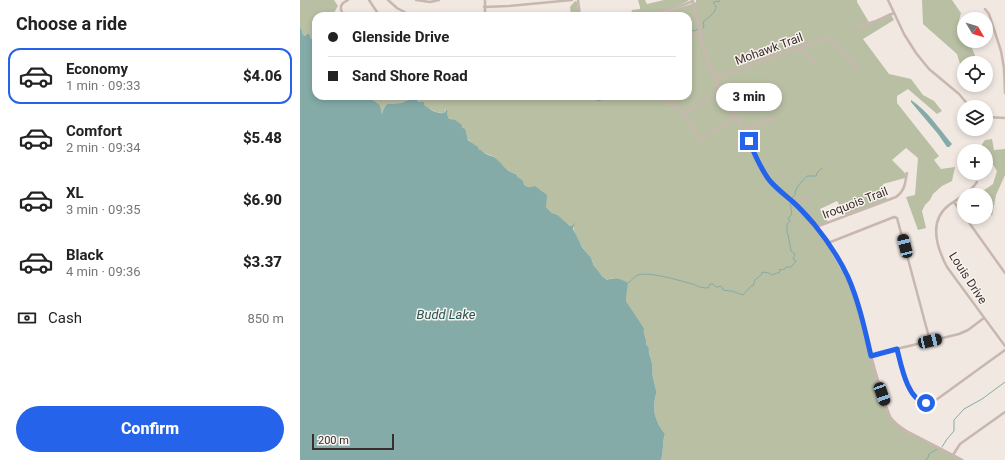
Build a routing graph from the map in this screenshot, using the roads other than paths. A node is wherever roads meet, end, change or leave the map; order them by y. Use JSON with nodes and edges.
{"nodes":[{"id":1,"x":348,"y":0,"type":"edge"},
{"id":2,"x":369,"y":0,"type":"edge"},
{"id":3,"x":388,"y":0,"type":"edge"},
{"id":4,"x":416,"y":0,"type":"edge"},
{"id":5,"x":439,"y":0,"type":"edge"},
{"id":6,"x":485,"y":0,"type":"edge"},
{"id":7,"x":572,"y":0,"type":"edge"},
{"id":8,"x":578,"y":0,"type":"edge"},
{"id":9,"x":693,"y":0,"type":"edge"},
{"id":10,"x":888,"y":0,"type":"edge"},
{"id":11,"x":484,"y":7,"type":"junction"},
{"id":12,"x":985,"y":9,"type":"dead end"},
{"id":13,"x":342,"y":12,"type":"edge"},
{"id":14,"x":377,"y":12,"type":"edge"},
{"id":15,"x":404,"y":12,"type":"edge"},
{"id":16,"x":485,"y":12,"type":"edge"},
{"id":17,"x":580,"y":12,"type":"edge"},
{"id":18,"x":659,"y":12,"type":"edge"},
{"id":19,"x":894,"y":13,"type":"junction"},
{"id":20,"x":857,"y":27,"type":"dead end"},
{"id":21,"x":701,"y":34,"type":"junction"},
{"id":22,"x":692,"y":35,"type":"edge"},
{"id":23,"x":800,"y":47,"type":"junction"},
{"id":24,"x":814,"y":62,"type":"dead end"},
{"id":25,"x":858,"y":68,"type":"dead end"},
{"id":26,"x":715,"y":78,"type":"junction"},
{"id":27,"x":780,"y":86,"type":"dead end"},
{"id":28,"x":722,"y":90,"type":"junction"},
{"id":29,"x":1005,"y":93,"type":"edge"},
{"id":30,"x":664,"y":100,"type":"edge"},
{"id":31,"x":964,"y":100,"type":"edge"},
{"id":32,"x":730,"y":104,"type":"junction"},
{"id":33,"x":684,"y":113,"type":"junction"},
{"id":34,"x":736,"y":117,"type":"junction"},
{"id":35,"x":993,"y":117,"type":"edge"},
{"id":36,"x":774,"y":118,"type":"dead end"},
{"id":37,"x":1005,"y":118,"type":"edge"},
{"id":38,"x":744,"y":130,"type":"junction"},
{"id":39,"x":907,"y":173,"type":"dead end"},
{"id":40,"x":977,"y":182,"type":"dead end"},
{"id":41,"x":808,"y":198,"type":"dead end"},
{"id":42,"x":954,"y":202,"type":"junction"},
{"id":43,"x":795,"y":204,"type":"junction"},
{"id":44,"x":957,"y":206,"type":"edge"},
{"id":45,"x":970,"y":224,"type":"edge"},
{"id":46,"x":816,"y":227,"type":"junction"},
{"id":47,"x":828,"y":243,"type":"junction"},
{"id":48,"x":1005,"y":273,"type":"edge"},
{"id":49,"x":984,"y":318,"type":"junction"},
{"id":50,"x":930,"y":341,"type":"junction"},
{"id":51,"x":1005,"y":346,"type":"edge"},
{"id":52,"x":897,"y":349,"type":"junction"},
{"id":53,"x":1005,"y":350,"type":"edge"},
{"id":54,"x":871,"y":356,"type":"junction"},
{"id":55,"x":1005,"y":412,"type":"edge"},
{"id":56,"x":953,"y":455,"type":"junction"},
{"id":57,"x":962,"y":460,"type":"edge"}],
"edges":[{"from":1,"to":13,"type":"street"},
{"from":2,"to":14,"type":"street"},
{"from":3,"to":15,"type":"street"},
{"from":4,"to":5,"type":"street"},
{"from":6,"to":11,"type":"street"},
{"from":7,"to":11,"type":"street"},
{"from":8,"to":17,"type":"street"},
{"from":9,"to":18,"type":"street"},
{"from":9,"to":21,"type":"street"},
{"from":10,"to":19,"type":"street"},
{"from":11,"to":16,"type":"street"},
{"from":12,"to":29,"type":"street"},
{"from":19,"to":20,"type":"street"},
{"from":19,"to":31,"type":"street"},
{"from":21,"to":22,"type":"street"},
{"from":21,"to":26,"type":"street"},
{"from":23,"to":24,"type":"street"},
{"from":23,"to":25,"type":"street","name":"Mohawk Trail"},
{"from":23,"to":26,"type":"street","name":"Mohawk Trail"},
{"from":26,"to":28,"type":"street"},
{"from":27,"to":32,"type":"street"},
{"from":28,"to":32,"type":"street"},
{"from":28,"to":33,"type":"street"},
{"from":30,"to":33,"type":"street"},
{"from":32,"to":34,"type":"street"},
{"from":33,"to":34,"type":"street"},
{"from":34,"to":38,"type":"street"},
{"from":35,"to":37,"type":"street"},
{"from":36,"to":38,"type":"street"},
{"from":38,"to":43,"type":"street"},
{"from":39,"to":46,"type":"street","name":"Iroquois Trail"},
{"from":40,"to":42,"type":"street","name":"Louis Drive"},
{"from":41,"to":43,"type":"street"},
{"from":42,"to":44,"type":"street"},
{"from":42,"to":49,"type":"street","name":"Louis Drive"},
{"from":43,"to":46,"type":"street"},
{"from":45,"to":48,"type":"street"},
{"from":46,"to":47,"type":"street"},
{"from":47,"to":50,"type":"street"},
{"from":47,"to":54,"type":"street"},
{"from":49,"to":50,"type":"street"},
{"from":49,"to":51,"type":"street","name":"Louis Drive"},
{"from":50,"to":52,"type":"street"},
{"from":52,"to":53,"type":"street"},
{"from":52,"to":54,"type":"street"},
{"from":54,"to":56,"type":"street"},
{"from":55,"to":56,"type":"street"},
{"from":56,"to":57,"type":"street"}]}
